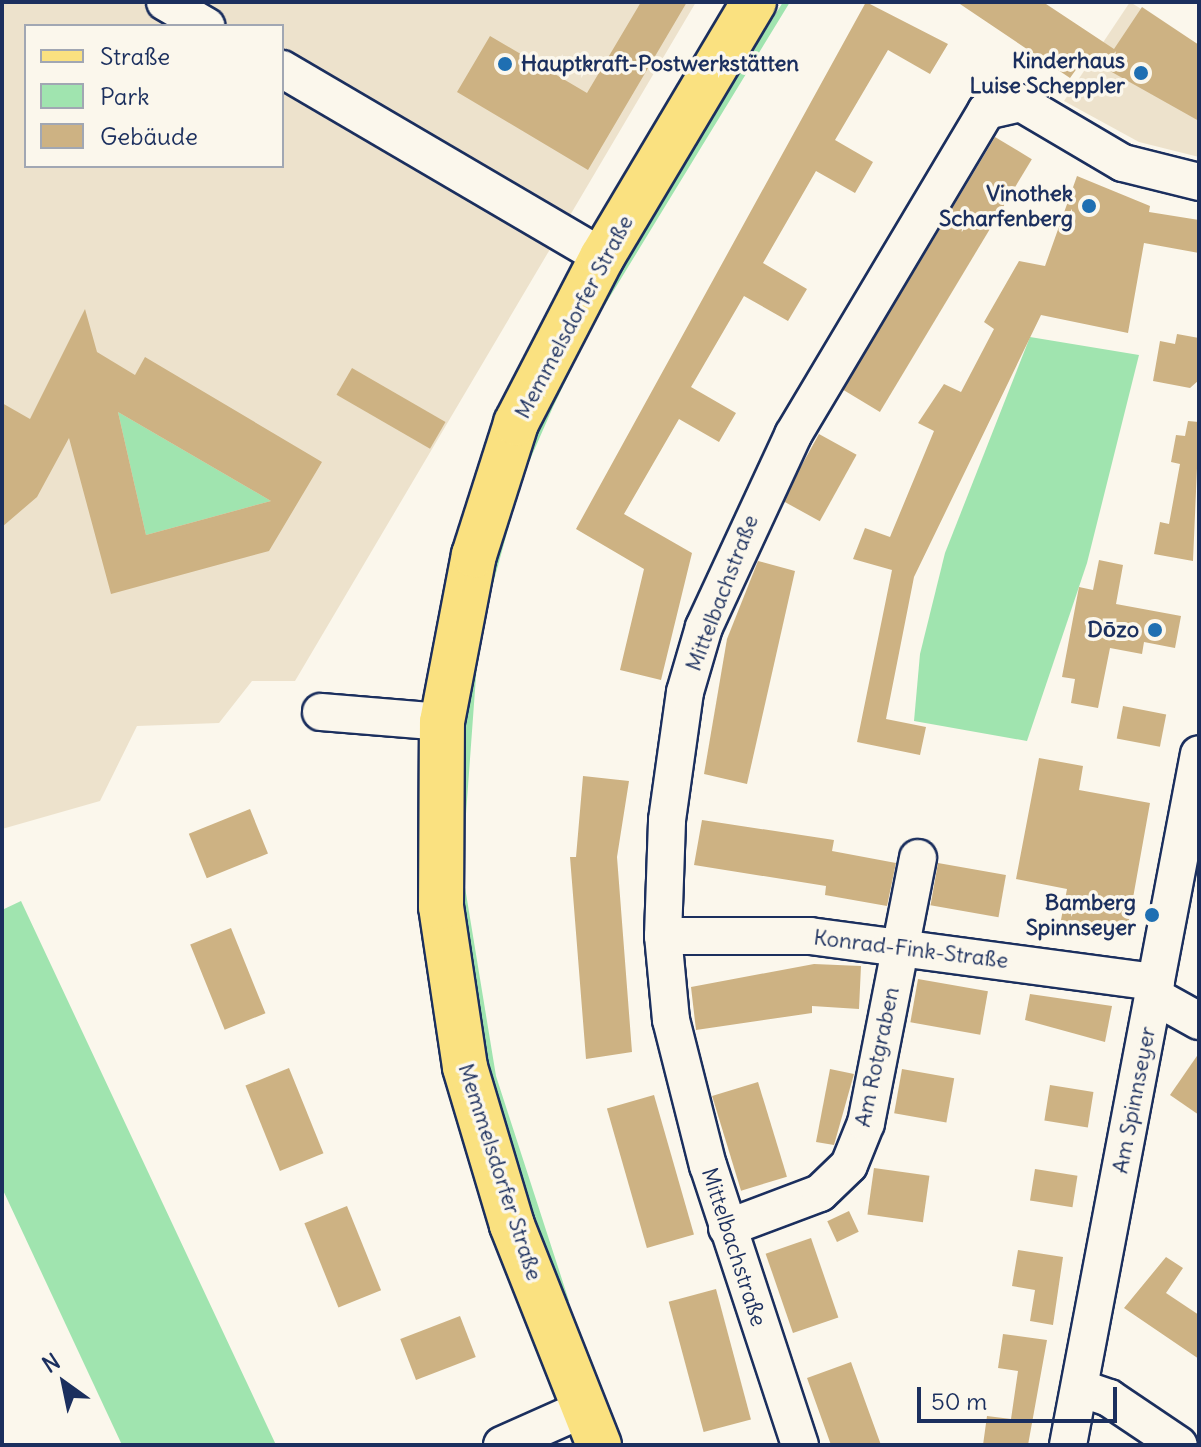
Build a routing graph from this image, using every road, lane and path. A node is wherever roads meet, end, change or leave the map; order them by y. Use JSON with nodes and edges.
{"nodes":[{"id":1,"x":165,"y":2,"type":"edge"},
{"id":2,"x":754,"y":2,"type":"edge"},
{"id":3,"x":203,"y":24,"type":"edge"},
{"id":4,"x":284,"y":70,"type":"edge"},
{"id":5,"x":1199,"y":182,"type":"edge"},
{"id":6,"x":602,"y":257,"type":"junction"},
{"id":7,"x":321,"y":712,"type":"dead end"},
{"id":8,"x":442,"y":722,"type":"junction"},
{"id":9,"x":1199,"y":754,"type":"edge"},
{"id":10,"x":918,"y":858,"type":"dead end"},
{"id":11,"x":663,"y":936,"type":"junction"},
{"id":12,"x":901,"y":944,"type":"junction"},
{"id":13,"x":1155,"y":989,"type":"junction"},
{"id":14,"x":1199,"y":1021,"type":"edge"},
{"id":15,"x":727,"y":1228,"type":"junction"},
{"id":16,"x":1080,"y":1388,"type":"junction"},
{"id":17,"x":592,"y":1427,"type":"edge"},
{"id":18,"x":502,"y":1445,"type":"edge"},
{"id":19,"x":800,"y":1445,"type":"edge"},
{"id":20,"x":1068,"y":1445,"type":"edge"},
{"id":21,"x":1179,"y":1445,"type":"edge"}],
"edges":[{"from":1,"to":3,"type":"street"},
{"from":2,"to":6,"type":"main road","name":"Memmelsdorfer Straße"},
{"from":4,"to":6,"type":"street"},
{"from":5,"to":11,"type":"street","name":"Mittelbachstraße"},
{"from":6,"to":8,"type":"main road","name":"Memmelsdorfer Straße"},
{"from":7,"to":8,"type":"street"},
{"from":8,"to":17,"type":"main road","name":"Memmelsdorfer Straße"},
{"from":9,"to":13,"type":"street","name":"Am Spinnseyer"},
{"from":10,"to":12,"type":"street","name":"Am Rotgraben"},
{"from":11,"to":12,"type":"street","name":"Konrad-Fink-Straße"},
{"from":11,"to":15,"type":"street","name":"Mittelbachstraße"},
{"from":12,"to":13,"type":"street","name":"Konrad-Fink-Straße"},
{"from":12,"to":15,"type":"street","name":"Am Rotgraben"},
{"from":13,"to":14,"type":"street"},
{"from":13,"to":16,"type":"street","name":"Am Spinnseyer"},
{"from":15,"to":19,"type":"street","name":"Mittelbachstraße"},
{"from":16,"to":20,"type":"street","name":"Am Spinnseyer"},
{"from":16,"to":21,"type":"street"},
{"from":17,"to":18,"type":"street"}]}
